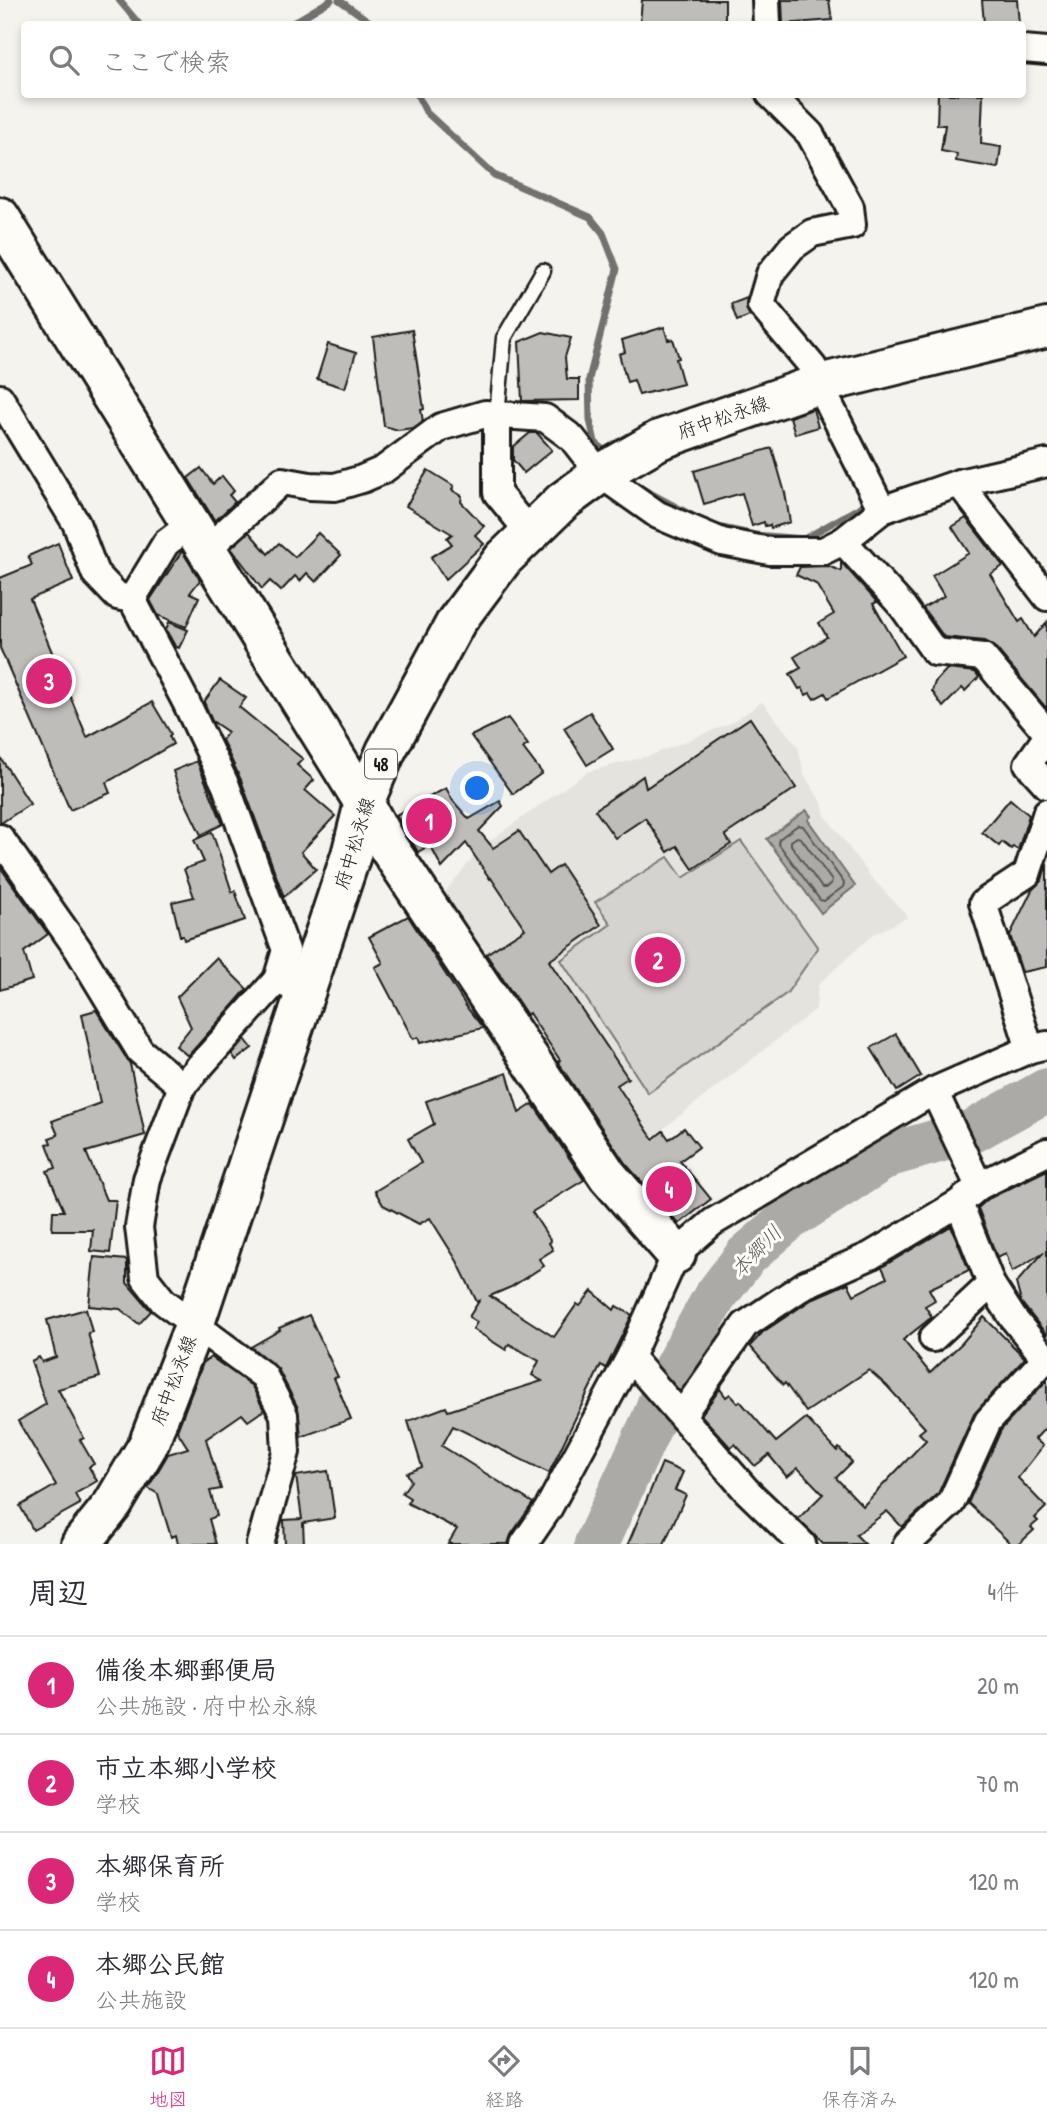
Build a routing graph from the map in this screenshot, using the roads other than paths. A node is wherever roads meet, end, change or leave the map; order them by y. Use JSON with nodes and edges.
{"nodes":[{"id":1,"x":766,"y":0,"type":"edge"},
{"id":2,"x":767,"y":21,"type":"edge"},
{"id":3,"x":1026,"y":49,"type":"edge"},
{"id":4,"x":1047,"y":51,"type":"edge"},
{"id":5,"x":773,"y":98,"type":"edge"},
{"id":6,"x":0,"y":218,"type":"edge"},
{"id":7,"x":543,"y":271,"type":"dead end"},
{"id":8,"x":1047,"y":328,"type":"edge"},
{"id":9,"x":819,"y":384,"type":"junction"},
{"id":10,"x":0,"y":398,"type":"edge"},
{"id":11,"x":497,"y":415,"type":"junction"},
{"id":12,"x":1047,"y":463,"type":"edge"},
{"id":13,"x":600,"y":474,"type":"junction"},
{"id":14,"x":959,"y":483,"type":"junction"},
{"id":15,"x":882,"y":510,"type":"junction"},
{"id":16,"x":530,"y":533,"type":"junction"},
{"id":17,"x":198,"y":537,"type":"junction"},
{"id":18,"x":843,"y":541,"type":"junction"},
{"id":19,"x":1047,"y":597,"type":"edge"},
{"id":20,"x":132,"y":599,"type":"junction"},
{"id":21,"x":1047,"y":735,"type":"edge"},
{"id":22,"x":1047,"y":785,"type":"edge"},
{"id":23,"x":364,"y":803,"type":"junction"},
{"id":24,"x":1047,"y":812,"type":"edge"},
{"id":25,"x":0,"y":838,"type":"edge"},
{"id":26,"x":291,"y":986,"type":"junction"},
{"id":27,"x":1039,"y":1047,"type":"edge"},
{"id":28,"x":182,"y":1086,"type":"junction"},
{"id":29,"x":934,"y":1091,"type":"junction"},
{"id":30,"x":1047,"y":1152,"type":"edge"},
{"id":31,"x":976,"y":1181,"type":"junction"},
{"id":32,"x":959,"y":1203,"type":"junction"},
{"id":33,"x":676,"y":1254,"type":"junction"},
{"id":34,"x":992,"y":1284,"type":"junction"},
{"id":35,"x":194,"y":1326,"type":"junction"},
{"id":36,"x":933,"y":1338,"type":"dead end"},
{"id":37,"x":630,"y":1357,"type":"junction"},
{"id":38,"x":1046,"y":1357,"type":"edge"},
{"id":39,"x":682,"y":1415,"type":"junction"},
{"id":40,"x":81,"y":1544,"type":"edge"},
{"id":41,"x":260,"y":1544,"type":"edge"},
{"id":42,"x":524,"y":1544,"type":"edge"},
{"id":43,"x":803,"y":1544,"type":"edge"},
{"id":44,"x":907,"y":1544,"type":"edge"}],
"edges":[{"from":1,"to":2,"type":"street"},
{"from":3,"to":4,"type":"street"},
{"from":5,"to":9,"type":"street"},
{"from":6,"to":17,"type":"main road"},
{"from":7,"to":11,"type":"lane"},
{"from":8,"to":9,"type":"main road","name":"府中松永線","number":"48"},
{"from":9,"to":13,"type":"main road","name":"府中松永線","number":"48"},
{"from":9,"to":15,"type":"street"},
{"from":10,"to":20,"type":"street"},
{"from":11,"to":13,"type":"street"},
{"from":11,"to":16,"type":"street"},
{"from":11,"to":17,"type":"street"},
{"from":12,"to":14,"type":"street"},
{"from":13,"to":16,"type":"main road","name":"府中松永線","number":"48"},
{"from":13,"to":18,"type":"street"},
{"from":14,"to":15,"type":"street"},
{"from":14,"to":19,"type":"street"},
{"from":15,"to":18,"type":"street"},
{"from":16,"to":23,"type":"main road","name":"府中松永線","number":"48"},
{"from":17,"to":20,"type":"street"},
{"from":17,"to":23,"type":"main road"},
{"from":18,"to":21,"type":"street"},
{"from":20,"to":26,"type":"street"},
{"from":21,"to":22,"type":"street"},
{"from":23,"to":26,"type":"main road","name":"府中松永線","number":"48"},
{"from":23,"to":33,"type":"main road"},
{"from":24,"to":27,"type":"street"},
{"from":25,"to":28,"type":"street"},
{"from":26,"to":28,"type":"street"},
{"from":26,"to":35,"type":"main road","name":"府中松永線","number":"48"},
{"from":27,"to":29,"type":"street"},
{"from":28,"to":35,"type":"street"},
{"from":29,"to":31,"type":"street"},
{"from":29,"to":33,"type":"street"},
{"from":30,"to":31,"type":"street"},
{"from":31,"to":32,"type":"street"},
{"from":32,"to":34,"type":"street"},
{"from":32,"to":39,"type":"street"},
{"from":33,"to":37,"type":"street"},
{"from":34,"to":36,"type":"street"},
{"from":34,"to":38,"type":"street"},
{"from":35,"to":40,"type":"main road","name":"府中松永線","number":"48"},
{"from":35,"to":41,"type":"street"},
{"from":37,"to":39,"type":"street"},
{"from":37,"to":42,"type":"street"},
{"from":38,"to":44,"type":"street"},
{"from":39,"to":43,"type":"street"}]}
